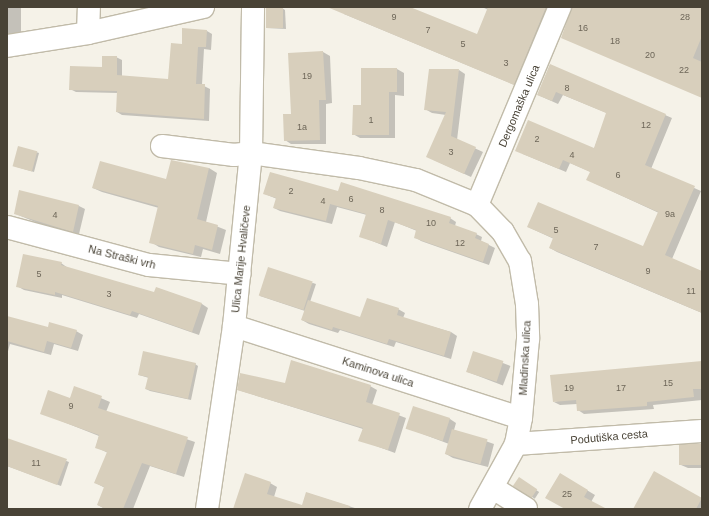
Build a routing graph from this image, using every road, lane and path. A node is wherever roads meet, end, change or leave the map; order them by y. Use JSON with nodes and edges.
{"nodes":[{"id":1,"x":89,"y":7,"type":"edge"},
{"id":2,"x":202,"y":7,"type":"edge"},
{"id":3,"x":253,"y":7,"type":"edge"},
{"id":4,"x":560,"y":7,"type":"edge"},
{"id":5,"x":88,"y":33,"type":"junction"},
{"id":6,"x":7,"y":46,"type":"edge"},
{"id":7,"x":162,"y":146,"type":"dead end"},
{"id":8,"x":251,"y":153,"type":"junction"},
{"id":9,"x":476,"y":205,"type":"junction"},
{"id":10,"x":7,"y":227,"type":"edge"},
{"id":11,"x":240,"y":274,"type":"junction"},
{"id":12,"x":234,"y":326,"type":"junction"},
{"id":13,"x":521,"y":418,"type":"junction"},
{"id":14,"x":702,"y":431,"type":"edge"},
{"id":15,"x":516,"y":444,"type":"junction"},
{"id":16,"x":493,"y":488,"type":"junction"},
{"id":17,"x":207,"y":509,"type":"edge"},
{"id":18,"x":480,"y":509,"type":"edge"},
{"id":19,"x":526,"y":509,"type":"edge"}],
"edges":[{"from":1,"to":5,"type":"street"},
{"from":2,"to":5,"type":"street"},
{"from":3,"to":8,"type":"street","name":"Ulica Marije Hvaličeve"},
{"from":4,"to":9,"type":"street","name":"Dergomaška ulica"},
{"from":5,"to":6,"type":"street"},
{"from":7,"to":8,"type":"street","name":"Mladinska ulica"},
{"from":8,"to":9,"type":"street","name":"Mladinska ulica"},
{"from":8,"to":11,"type":"street","name":"Ulica Marije Hvaličeve"},
{"from":9,"to":13,"type":"street","name":"Mladinska ulica"},
{"from":10,"to":11,"type":"street","name":"Na Straški vrh"},
{"from":11,"to":12,"type":"street","name":"Ulica Marije Hvaličeve"},
{"from":12,"to":13,"type":"street","name":"Kaminova ulica"},
{"from":12,"to":17,"type":"street","name":"Ulica Marije Hvaličeve"},
{"from":13,"to":15,"type":"street","name":"Mladinska ulica"},
{"from":14,"to":15,"type":"street","name":"Podutiška cesta"},
{"from":15,"to":16,"type":"street","name":"Mladinska ulica"},
{"from":16,"to":18,"type":"street","name":"Mladinska ulica"},
{"from":16,"to":19,"type":"street"}]}
